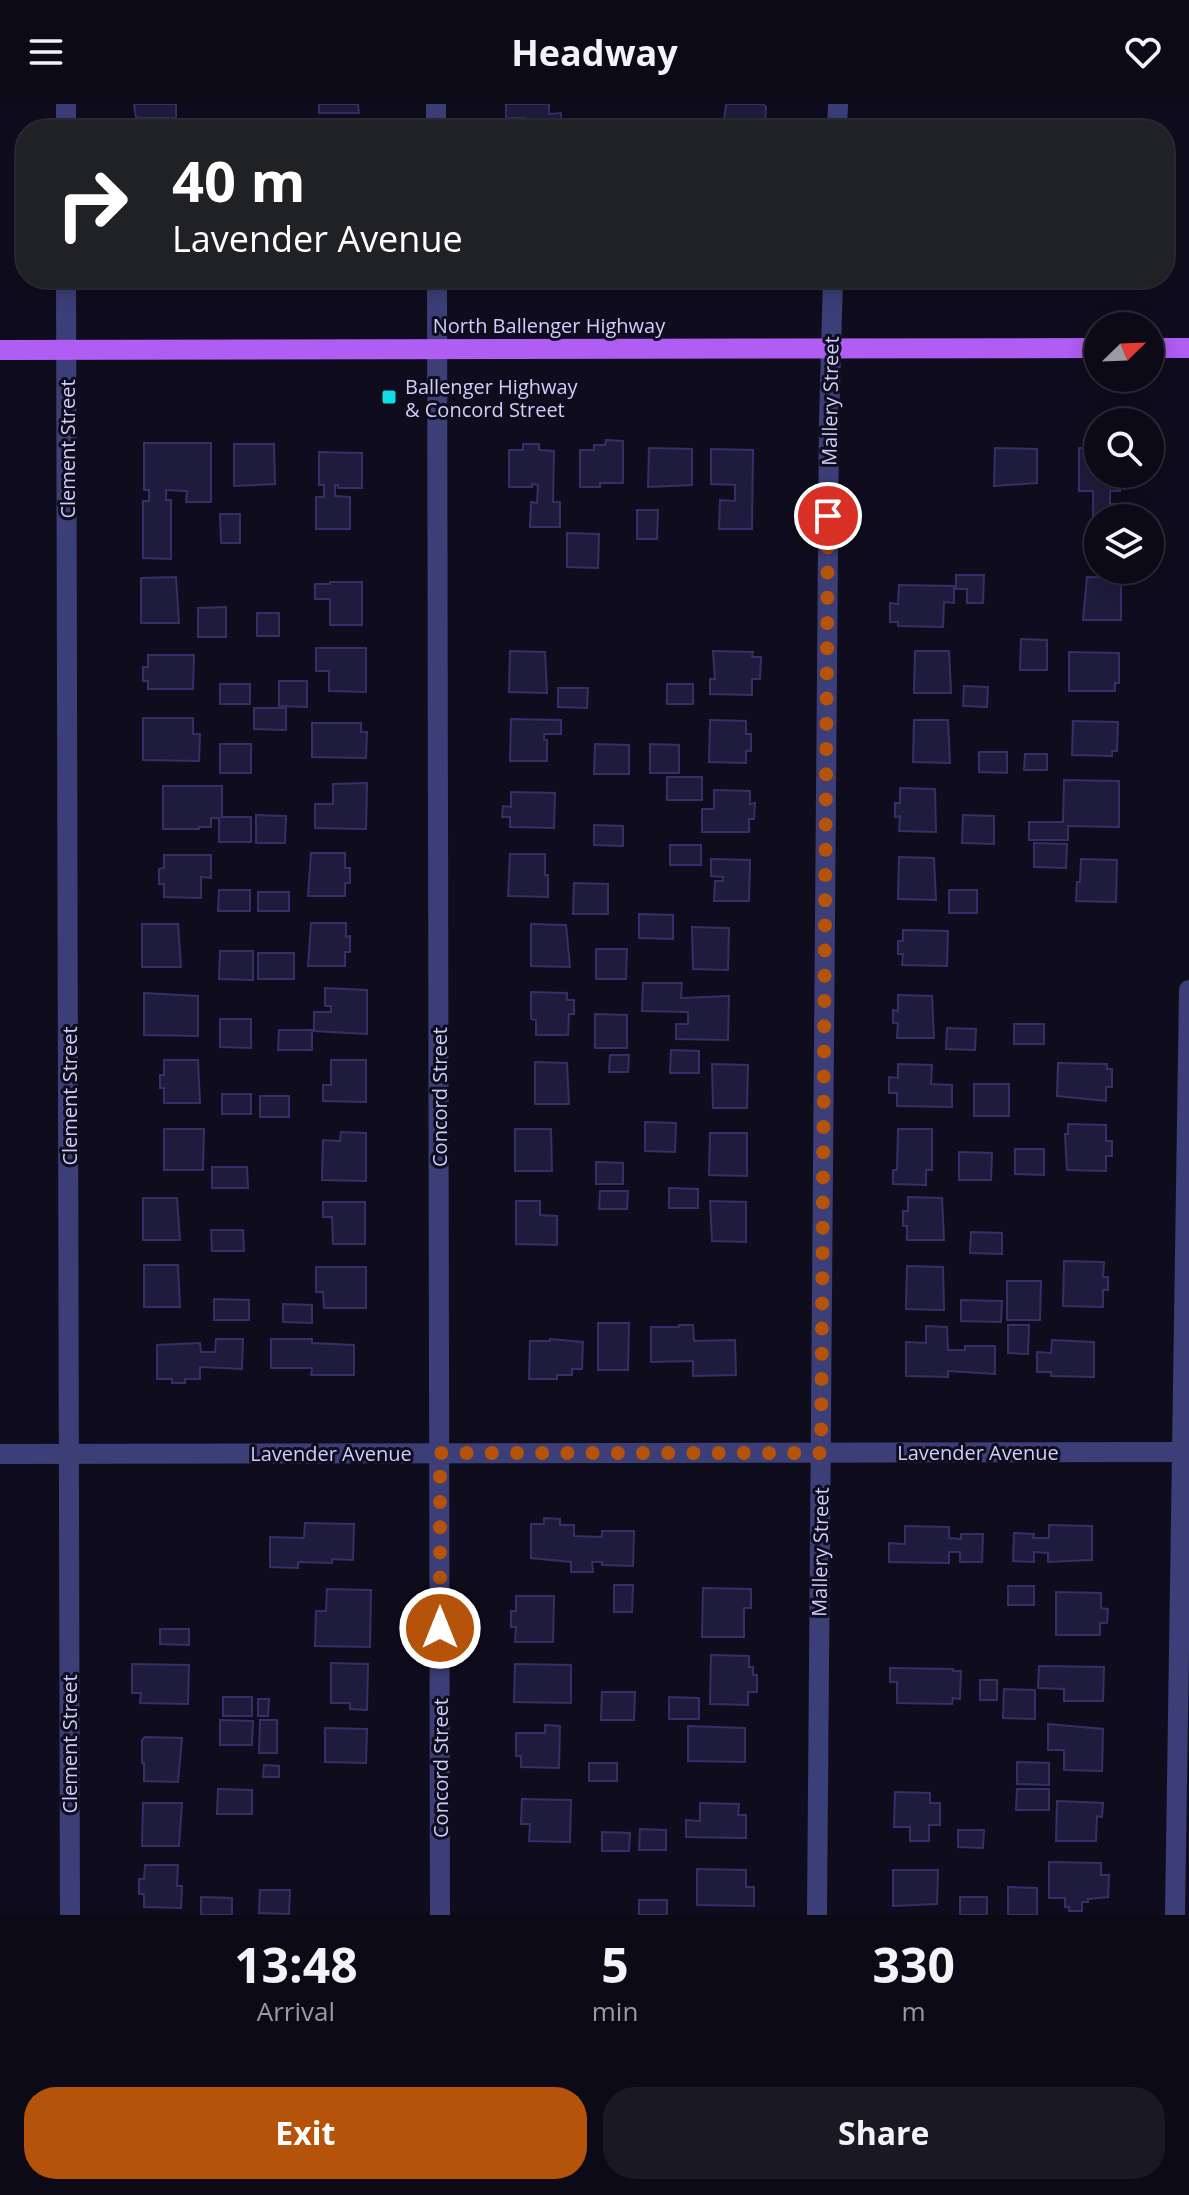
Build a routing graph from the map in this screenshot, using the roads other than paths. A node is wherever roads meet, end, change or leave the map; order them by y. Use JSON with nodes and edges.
{"nodes":[{"id":1,"x":66,"y":288,"type":"edge"},
{"id":2,"x":437,"y":288,"type":"edge"},
{"id":3,"x":833,"y":288,"type":"edge"},
{"id":4,"x":831,"y":348,"type":"junction"},
{"id":5,"x":1084,"y":348,"type":"edge"},
{"id":6,"x":1164,"y":348,"type":"edge"},
{"id":7,"x":1189,"y":348,"type":"edge"},
{"id":8,"x":437,"y":349,"type":"junction"},
{"id":9,"x":0,"y":350,"type":"edge"},
{"id":10,"x":67,"y":350,"type":"junction"},
{"id":11,"x":1189,"y":990,"type":"edge"},
{"id":12,"x":1186,"y":1452,"type":"edge"},
{"id":13,"x":440,"y":1453,"type":"junction"},
{"id":14,"x":821,"y":1453,"type":"junction"},
{"id":15,"x":0,"y":1454,"type":"edge"},
{"id":16,"x":69,"y":1455,"type":"junction"},
{"id":17,"x":70,"y":1915,"type":"edge"},
{"id":18,"x":440,"y":1915,"type":"edge"},
{"id":19,"x":817,"y":1915,"type":"edge"},
{"id":20,"x":1175,"y":1915,"type":"edge"}],
"edges":[{"from":1,"to":10,"type":"street","name":"Clement Street"},
{"from":2,"to":8,"type":"street","name":"Concord Street"},
{"from":3,"to":4,"type":"street","name":"Mallery Street"},
{"from":4,"to":5,"type":"main road","name":"North Ballenger Highway"},
{"from":4,"to":8,"type":"main road","name":"North Ballenger Highway"},
{"from":4,"to":14,"type":"street","name":"Mallery Street"},
{"from":6,"to":7,"type":"main road"},
{"from":8,"to":10,"type":"main road","name":"North Ballenger Highway"},
{"from":8,"to":13,"type":"street","name":"Concord Street"},
{"from":9,"to":10,"type":"main road","name":"North Ballenger Highway"},
{"from":10,"to":16,"type":"street","name":"Clement Street"},
{"from":11,"to":12,"type":"street"},
{"from":12,"to":14,"type":"street","name":"Lavender Avenue"},
{"from":12,"to":20,"type":"street"},
{"from":13,"to":14,"type":"street","name":"Lavender Avenue"},
{"from":13,"to":16,"type":"street","name":"Lavender Avenue"},
{"from":13,"to":18,"type":"street","name":"Concord Street"},
{"from":14,"to":19,"type":"street","name":"Mallery Street"},
{"from":15,"to":16,"type":"street","name":"Lavender Avenue"},
{"from":16,"to":17,"type":"street","name":"Clement Street"}]}
